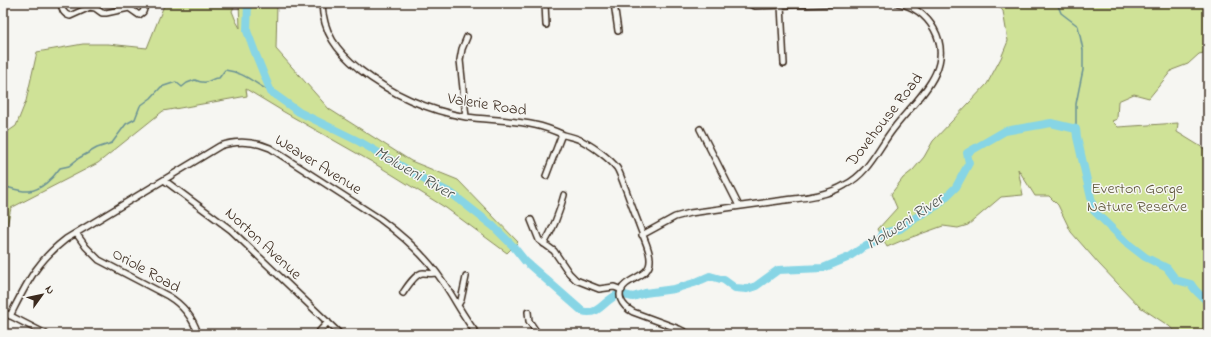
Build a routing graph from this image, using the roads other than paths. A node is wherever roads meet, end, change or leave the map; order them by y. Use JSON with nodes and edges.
{"nodes":[{"id":1,"x":61,"y":3,"type":"edge"},
{"id":2,"x":146,"y":3,"type":"edge"},
{"id":3,"x":322,"y":3,"type":"edge"},
{"id":4,"x":545,"y":3,"type":"edge"},
{"id":5,"x":614,"y":3,"type":"edge"},
{"id":6,"x":746,"y":3,"type":"edge"},
{"id":7,"x":854,"y":3,"type":"edge"},
{"id":8,"x":898,"y":3,"type":"edge"},
{"id":9,"x":782,"y":5,"type":"junction"},
{"id":10,"x":546,"y":25,"type":"dead end"},
{"id":11,"x":618,"y":31,"type":"dead end"},
{"id":12,"x":467,"y":37,"type":"dead end"},
{"id":13,"x":784,"y":64,"type":"dead end"},
{"id":14,"x":466,"y":117,"type":"junction"},
{"id":15,"x":700,"y":129,"type":"dead end"},
{"id":16,"x":562,"y":134,"type":"junction"},
{"id":17,"x":546,"y":176,"type":"dead end"},
{"id":18,"x":164,"y":180,"type":"junction"},
{"id":19,"x":564,"y":195,"type":"dead end"},
{"id":20,"x":739,"y":206,"type":"junction"},
{"id":21,"x":531,"y":220,"type":"dead end"},
{"id":22,"x":76,"y":233,"type":"junction"},
{"id":23,"x":642,"y":235,"type":"junction"},
{"id":24,"x":544,"y":244,"type":"junction"},
{"id":25,"x":436,"y":273,"type":"junction"},
{"id":26,"x":466,"y":277,"type":"dead end"},
{"id":27,"x":622,"y":290,"type":"junction"},
{"id":28,"x":403,"y":293,"type":"dead end"},
{"id":29,"x":458,"y":305,"type":"junction"},
{"id":30,"x":3,"y":312,"type":"edge"},
{"id":31,"x":528,"y":312,"type":"dead end"},
{"id":32,"x":10,"y":316,"type":"junction"},
{"id":33,"x":328,"y":322,"type":"junction"},
{"id":34,"x":46,"y":334,"type":"edge"},
{"id":35,"x":198,"y":334,"type":"edge"},
{"id":36,"x":317,"y":334,"type":"edge"},
{"id":37,"x":340,"y":334,"type":"edge"},
{"id":38,"x":477,"y":334,"type":"edge"},
{"id":39,"x":538,"y":334,"type":"edge"},
{"id":40,"x":689,"y":334,"type":"edge"}],
"edges":[{"from":1,"to":2,"type":"street"},
{"from":3,"to":14,"type":"street","name":"Valerie Road"},
{"from":4,"to":10,"type":"street"},
{"from":5,"to":11,"type":"street"},
{"from":6,"to":9,"type":"street"},
{"from":7,"to":9,"type":"street"},
{"from":8,"to":20,"type":"street","name":"Dovehouse Road"},
{"from":9,"to":13,"type":"street"},
{"from":12,"to":14,"type":"street"},
{"from":14,"to":16,"type":"street","name":"Valerie Road"},
{"from":15,"to":20,"type":"street"},
{"from":16,"to":17,"type":"street"},
{"from":16,"to":23,"type":"street","name":"Valerie Road"},
{"from":18,"to":22,"type":"street","name":"Weaver Avenue"},
{"from":18,"to":25,"type":"street","name":"Weaver Avenue"},
{"from":18,"to":33,"type":"street","name":"Norton Avenue"},
{"from":19,"to":24,"type":"street"},
{"from":20,"to":23,"type":"street","name":"Dovehouse Road"},
{"from":21,"to":24,"type":"street"},
{"from":22,"to":32,"type":"street","name":"Weaver Avenue"},
{"from":22,"to":35,"type":"street","name":"Oriole Road"},
{"from":23,"to":27,"type":"street","name":"Valerie Road"},
{"from":24,"to":27,"type":"street"},
{"from":25,"to":28,"type":"street"},
{"from":25,"to":29,"type":"street","name":"Weaver Avenue"},
{"from":26,"to":29,"type":"street"},
{"from":27,"to":40,"type":"street"},
{"from":29,"to":38,"type":"street","name":"Weaver Avenue"},
{"from":30,"to":32,"type":"street"},
{"from":31,"to":39,"type":"street"},
{"from":32,"to":34,"type":"street"},
{"from":33,"to":36,"type":"street"},
{"from":33,"to":37,"type":"street","name":"Norton Avenue"}]}
